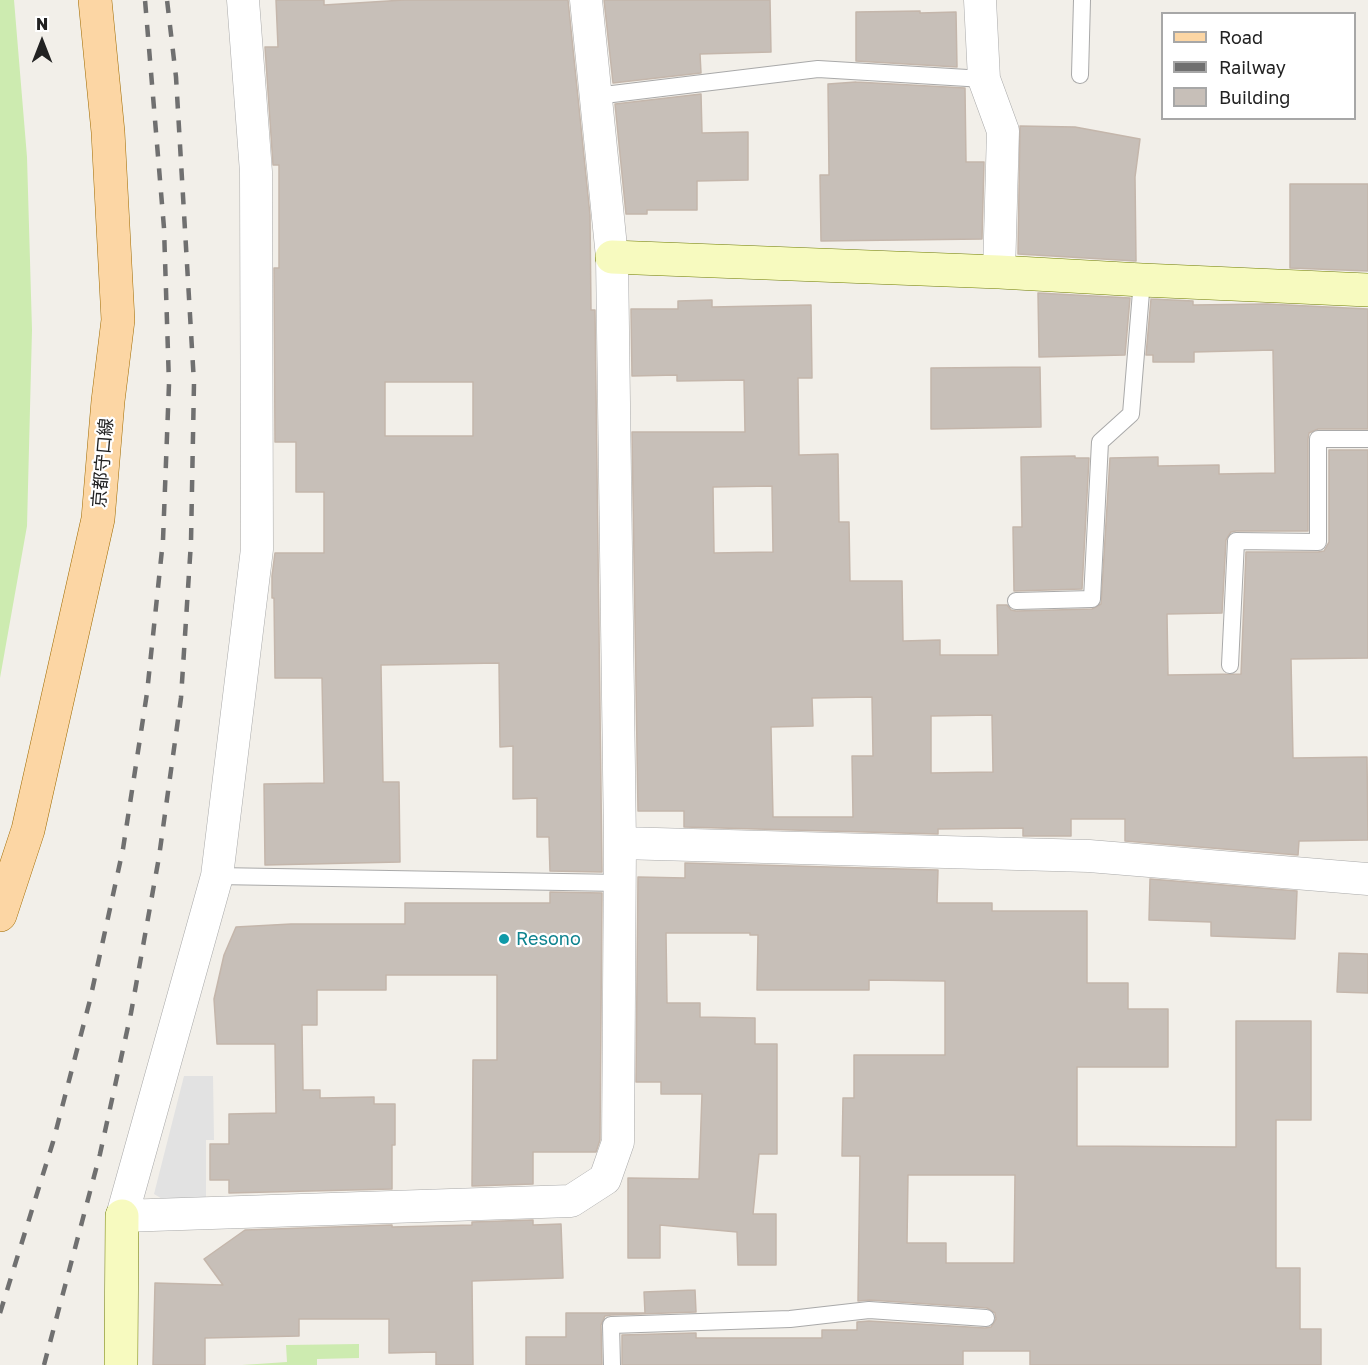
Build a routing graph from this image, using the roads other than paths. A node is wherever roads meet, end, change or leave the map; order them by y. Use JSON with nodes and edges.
{"nodes":[{"id":1,"x":95,"y":0,"type":"edge"},
{"id":2,"x":243,"y":0,"type":"edge"},
{"id":3,"x":586,"y":0,"type":"edge"},
{"id":4,"x":980,"y":0,"type":"edge"},
{"id":5,"x":1082,"y":0,"type":"edge"},
{"id":6,"x":1080,"y":75,"type":"dead end"},
{"id":7,"x":984,"y":79,"type":"junction"},
{"id":8,"x":596,"y":96,"type":"junction"},
{"id":9,"x":612,"y":257,"type":"junction"},
{"id":10,"x":999,"y":272,"type":"junction"},
{"id":11,"x":1142,"y":280,"type":"junction"},
{"id":12,"x":1368,"y":290,"type":"edge"},
{"id":13,"x":1368,"y":439,"type":"edge"},
{"id":14,"x":1016,"y":601,"type":"dead end"},
{"id":15,"x":1230,"y":665,"type":"dead end"},
{"id":16,"x":620,"y":843,"type":"junction"},
{"id":17,"x":217,"y":876,"type":"junction"},
{"id":18,"x":1368,"y":879,"type":"edge"},
{"id":19,"x":620,"y":883,"type":"junction"},
{"id":20,"x":0,"y":915,"type":"edge"},
{"id":21,"x":122,"y":1216,"type":"junction"},
{"id":22,"x":986,"y":1318,"type":"dead end"},
{"id":23,"x":121,"y":1365,"type":"edge"},
{"id":24,"x":612,"y":1365,"type":"edge"}],
"edges":[{"from":1,"to":20,"type":"main road","name":"京都守口線"},
{"from":2,"to":17,"type":"street"},
{"from":3,"to":8,"type":"street"},
{"from":4,"to":7,"type":"street"},
{"from":5,"to":6,"type":"lane"},
{"from":7,"to":8,"type":"lane"},
{"from":7,"to":10,"type":"street"},
{"from":8,"to":9,"type":"street"},
{"from":9,"to":10,"type":"street"},
{"from":9,"to":16,"type":"street"},
{"from":10,"to":11,"type":"street"},
{"from":11,"to":12,"type":"street"},
{"from":11,"to":14,"type":"lane"},
{"from":13,"to":15,"type":"lane"},
{"from":16,"to":18,"type":"street"},
{"from":16,"to":19,"type":"street"},
{"from":17,"to":19,"type":"lane"},
{"from":17,"to":21,"type":"street"},
{"from":19,"to":21,"type":"street"},
{"from":21,"to":23,"type":"street"},
{"from":22,"to":24,"type":"lane"}]}
